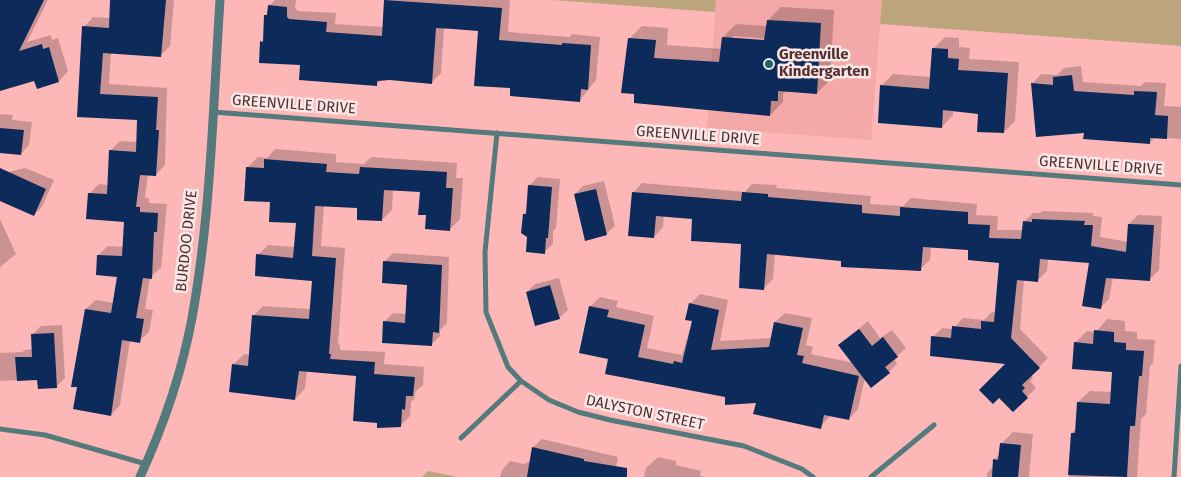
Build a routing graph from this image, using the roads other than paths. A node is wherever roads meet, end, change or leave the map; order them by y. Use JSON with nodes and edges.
{"nodes":[{"id":1,"x":220,"y":0,"type":"edge"},
{"id":2,"x":212,"y":112,"type":"junction"},
{"id":3,"x":497,"y":133,"type":"junction"},
{"id":4,"x":1181,"y":185,"type":"edge"},
{"id":5,"x":1181,"y":366,"type":"edge"},
{"id":6,"x":521,"y":381,"type":"junction"},
{"id":7,"x":934,"y":425,"type":"dead end"},
{"id":8,"x":0,"y":429,"type":"edge"},
{"id":9,"x":461,"y":438,"type":"dead end"},
{"id":10,"x":146,"y":464,"type":"junction"},
{"id":11,"x":140,"y":477,"type":"edge"},
{"id":12,"x":813,"y":477,"type":"edge"},
{"id":13,"x":871,"y":477,"type":"edge"},
{"id":14,"x":1174,"y":477,"type":"edge"}],
"edges":[{"from":1,"to":2,"type":"street","name":"BURDOO DRIVE"},
{"from":2,"to":3,"type":"street","name":"GREENVILLE DRIVE"},
{"from":2,"to":10,"type":"street","name":"BURDOO DRIVE"},
{"from":3,"to":4,"type":"street","name":"GREENVILLE DRIVE"},
{"from":3,"to":6,"type":"street","name":"DALYSTON STREET"},
{"from":5,"to":14,"type":"street"},
{"from":6,"to":9,"type":"street"},
{"from":6,"to":12,"type":"street","name":"DALYSTON STREET"},
{"from":7,"to":13,"type":"street"},
{"from":8,"to":10,"type":"street"},
{"from":10,"to":11,"type":"street","name":"BURDOO DRIVE"}]}
